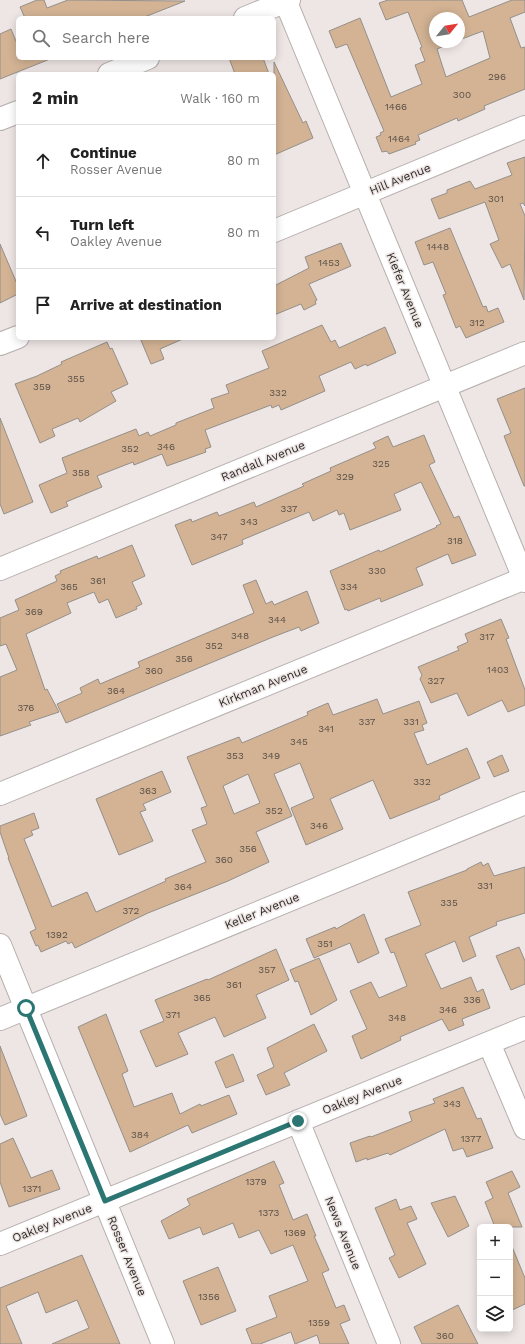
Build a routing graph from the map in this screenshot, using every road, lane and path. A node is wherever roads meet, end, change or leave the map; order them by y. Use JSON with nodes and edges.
{"nodes":[{"id":1,"x":287,"y":0,"type":"edge"},
{"id":2,"x":251,"y":16,"type":"edge"},
{"id":3,"x":143,"y":60,"type":"edge"},
{"id":4,"x":114,"y":72,"type":"edge"},
{"id":5,"x":16,"y":113,"type":"edge"},
{"id":6,"x":0,"y":119,"type":"edge"},
{"id":7,"x":525,"y":128,"type":"edge"},
{"id":8,"x":365,"y":194,"type":"junction"},
{"id":9,"x":276,"y":230,"type":"edge"},
{"id":10,"x":16,"y":337,"type":"edge"},
{"id":11,"x":0,"y":344,"type":"edge"},
{"id":12,"x":525,"y":353,"type":"edge"},
{"id":13,"x":444,"y":386,"type":"junction"},
{"id":14,"x":0,"y":569,"type":"edge"},
{"id":15,"x":525,"y":579,"type":"edge"},
{"id":16,"x":0,"y":794,"type":"edge"},
{"id":17,"x":525,"y":803,"type":"edge"},
{"id":18,"x":0,"y":945,"type":"edge"},
{"id":19,"x":26,"y":1008,"type":"junction"},
{"id":20,"x":0,"y":1019,"type":"edge"},
{"id":21,"x":525,"y":1028,"type":"edge"},
{"id":22,"x":489,"y":1043,"type":"junction"},
{"id":23,"x":298,"y":1121,"type":"junction"},
{"id":24,"x":525,"y":1128,"type":"edge"},
{"id":25,"x":105,"y":1201,"type":"junction"},
{"id":26,"x":0,"y":1244,"type":"edge"},
{"id":27,"x":163,"y":1344,"type":"edge"},
{"id":28,"x":389,"y":1344,"type":"edge"}],
"edges":[{"from":1,"to":2,"type":"street"},
{"from":1,"to":8,"type":"street","name":"Kiefer Avenue"},
{"from":3,"to":4,"type":"street"},
{"from":5,"to":6,"type":"street"},
{"from":7,"to":8,"type":"street","name":"Hill Avenue"},
{"from":8,"to":9,"type":"street","name":"Hill Avenue"},
{"from":8,"to":13,"type":"street","name":"Kiefer Avenue"},
{"from":10,"to":11,"type":"street"},
{"from":12,"to":13,"type":"street","name":"Randall Avenue"},
{"from":13,"to":14,"type":"street","name":"Randall Avenue"},
{"from":13,"to":15,"type":"street","name":"Kiefer Avenue"},
{"from":15,"to":16,"type":"street","name":"Kirkman Avenue"},
{"from":17,"to":19,"type":"street","name":"Keller Avenue"},
{"from":18,"to":19,"type":"street","name":"Rosser Avenue"},
{"from":19,"to":20,"type":"street","name":"Keller Avenue"},
{"from":19,"to":25,"type":"street","name":"Rosser Avenue"},
{"from":21,"to":22,"type":"street","name":"Oakley Avenue"},
{"from":22,"to":23,"type":"street","name":"Oakley Avenue"},
{"from":22,"to":24,"type":"street"},
{"from":23,"to":25,"type":"street","name":"Oakley Avenue"},
{"from":23,"to":28,"type":"street","name":"News Avenue"},
{"from":25,"to":26,"type":"street","name":"Oakley Avenue"},
{"from":25,"to":27,"type":"street","name":"Rosser Avenue"}]}
